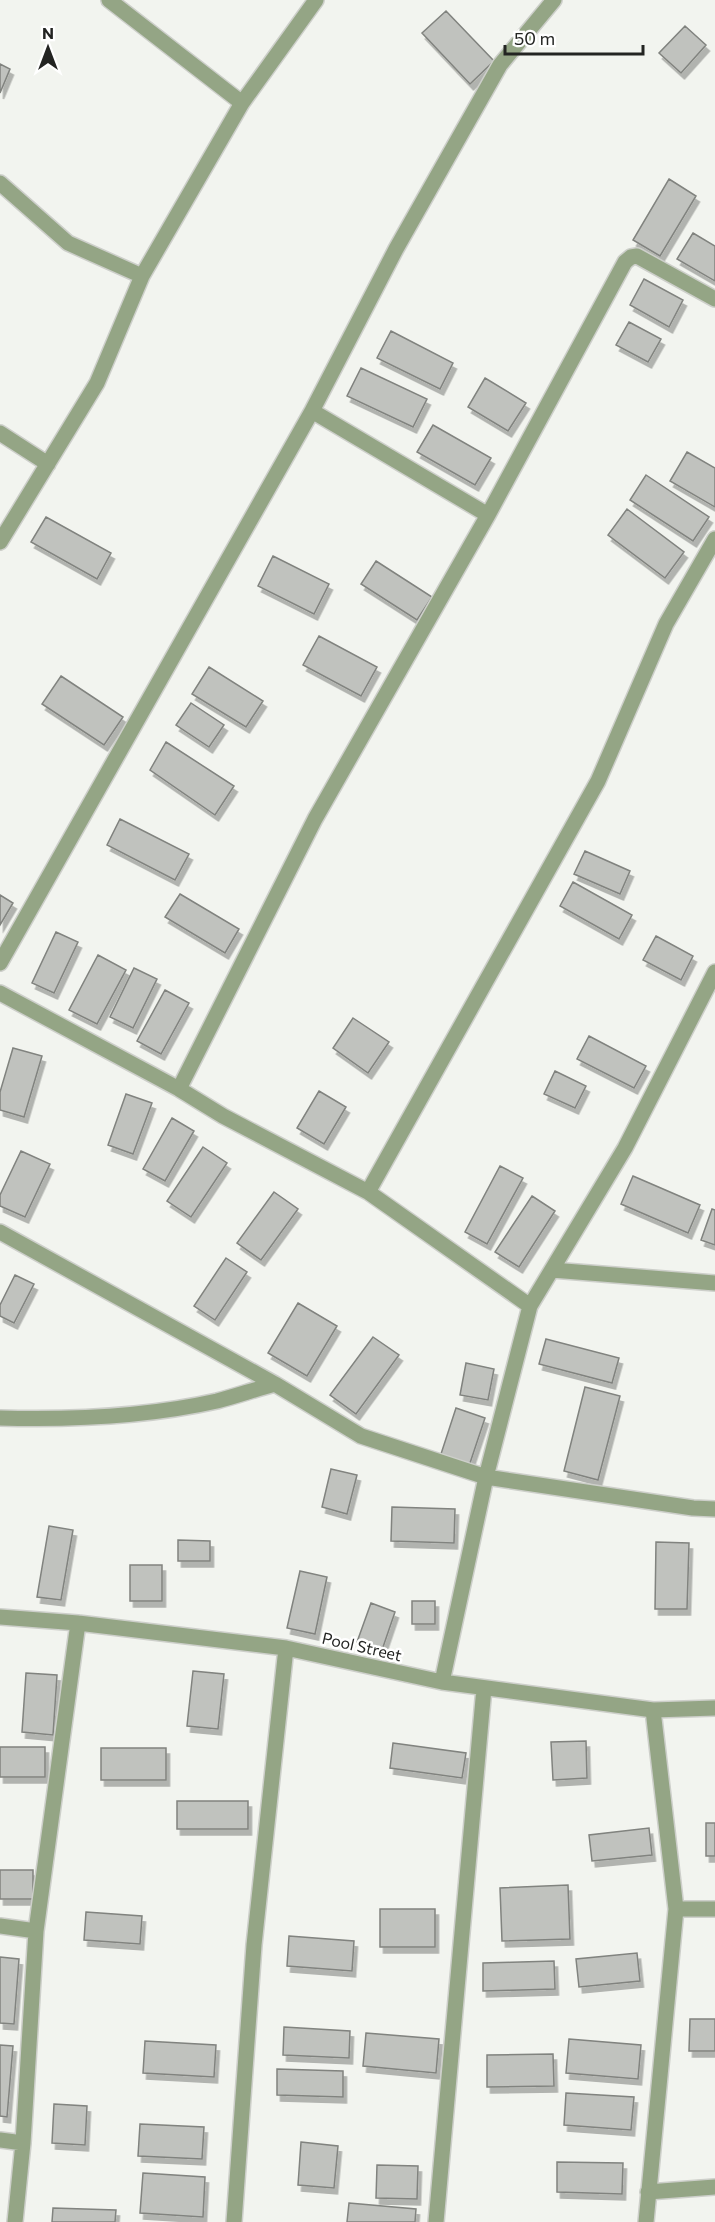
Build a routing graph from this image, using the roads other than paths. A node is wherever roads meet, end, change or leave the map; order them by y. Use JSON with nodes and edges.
{"nodes":[{"id":1,"x":109,"y":0,"type":"edge"},
{"id":2,"x":316,"y":0,"type":"edge"},
{"id":3,"x":554,"y":0,"type":"edge"},
{"id":4,"x":242,"y":103,"type":"junction"},
{"id":5,"x":0,"y":183,"type":"edge"},
{"id":6,"x":142,"y":276,"type":"junction"},
{"id":7,"x":715,"y":299,"type":"edge"},
{"id":8,"x":312,"y":411,"type":"junction"},
{"id":9,"x":0,"y":433,"type":"edge"},
{"id":10,"x":48,"y":464,"type":"junction"},
{"id":11,"x":488,"y":515,"type":"junction"},
{"id":12,"x":715,"y":539,"type":"edge"},
{"id":13,"x":0,"y":542,"type":"edge"},
{"id":14,"x":0,"y":963,"type":"edge"},
{"id":15,"x":715,"y":972,"type":"edge"},
{"id":16,"x":0,"y":993,"type":"edge"},
{"id":17,"x":178,"y":1089,"type":"junction"},
{"id":18,"x":368,"y":1192,"type":"junction"},
{"id":19,"x":0,"y":1232,"type":"edge"},
{"id":20,"x":552,"y":1270,"type":"junction"},
{"id":21,"x":715,"y":1283,"type":"edge"},
{"id":22,"x":530,"y":1306,"type":"junction"},
{"id":23,"x":275,"y":1384,"type":"junction"},
{"id":24,"x":0,"y":1418,"type":"edge"},
{"id":25,"x":486,"y":1477,"type":"junction"},
{"id":26,"x":715,"y":1509,"type":"edge"},
{"id":27,"x":0,"y":1617,"type":"edge"},
{"id":28,"x":78,"y":1623,"type":"junction"},
{"id":29,"x":286,"y":1648,"type":"junction"},
{"id":30,"x":442,"y":1683,"type":"junction"},
{"id":31,"x":484,"y":1688,"type":"junction"},
{"id":32,"x":715,"y":1708,"type":"edge"},
{"id":33,"x":653,"y":1710,"type":"junction"},
{"id":34,"x":676,"y":1909,"type":"junction"},
{"id":35,"x":715,"y":1910,"type":"edge"},
{"id":36,"x":0,"y":1926,"type":"edge"},
{"id":37,"x":36,"y":1931,"type":"junction"},
{"id":38,"x":0,"y":2140,"type":"edge"},
{"id":39,"x":23,"y":2143,"type":"junction"},
{"id":40,"x":715,"y":2187,"type":"edge"},
{"id":41,"x":648,"y":2192,"type":"junction"},
{"id":42,"x":15,"y":2222,"type":"edge"},
{"id":43,"x":234,"y":2222,"type":"edge"},
{"id":44,"x":436,"y":2222,"type":"edge"},
{"id":45,"x":646,"y":2222,"type":"edge"}],
"edges":[{"from":1,"to":4,"type":"street"},
{"from":2,"to":4,"type":"street"},
{"from":3,"to":8,"type":"street"},
{"from":4,"to":6,"type":"street"},
{"from":5,"to":6,"type":"street"},
{"from":6,"to":10,"type":"street"},
{"from":7,"to":11,"type":"street"},
{"from":8,"to":11,"type":"street"},
{"from":8,"to":14,"type":"street"},
{"from":9,"to":10,"type":"street"},
{"from":10,"to":13,"type":"street"},
{"from":11,"to":17,"type":"street"},
{"from":12,"to":18,"type":"street"},
{"from":15,"to":20,"type":"street"},
{"from":16,"to":17,"type":"street"},
{"from":17,"to":18,"type":"street"},
{"from":18,"to":22,"type":"street"},
{"from":19,"to":23,"type":"street"},
{"from":20,"to":21,"type":"street"},
{"from":20,"to":22,"type":"street"},
{"from":22,"to":25,"type":"street"},
{"from":23,"to":24,"type":"street"},
{"from":23,"to":25,"type":"street"},
{"from":25,"to":26,"type":"street"},
{"from":25,"to":30,"type":"street"},
{"from":27,"to":28,"type":"street","name":"Pool Street"},
{"from":28,"to":29,"type":"street","name":"Pool Street"},
{"from":28,"to":37,"type":"street"},
{"from":29,"to":30,"type":"street","name":"Pool Street"},
{"from":29,"to":43,"type":"street"},
{"from":30,"to":31,"type":"street","name":"Pool Street"},
{"from":31,"to":33,"type":"street","name":"Pool Street"},
{"from":31,"to":44,"type":"street"},
{"from":32,"to":33,"type":"street","name":"Pool Street"},
{"from":33,"to":34,"type":"street"},
{"from":34,"to":35,"type":"street"},
{"from":34,"to":41,"type":"street"},
{"from":36,"to":37,"type":"street"},
{"from":37,"to":39,"type":"street"},
{"from":38,"to":39,"type":"street"},
{"from":39,"to":42,"type":"street"},
{"from":40,"to":41,"type":"street"},
{"from":41,"to":45,"type":"street"}]}
